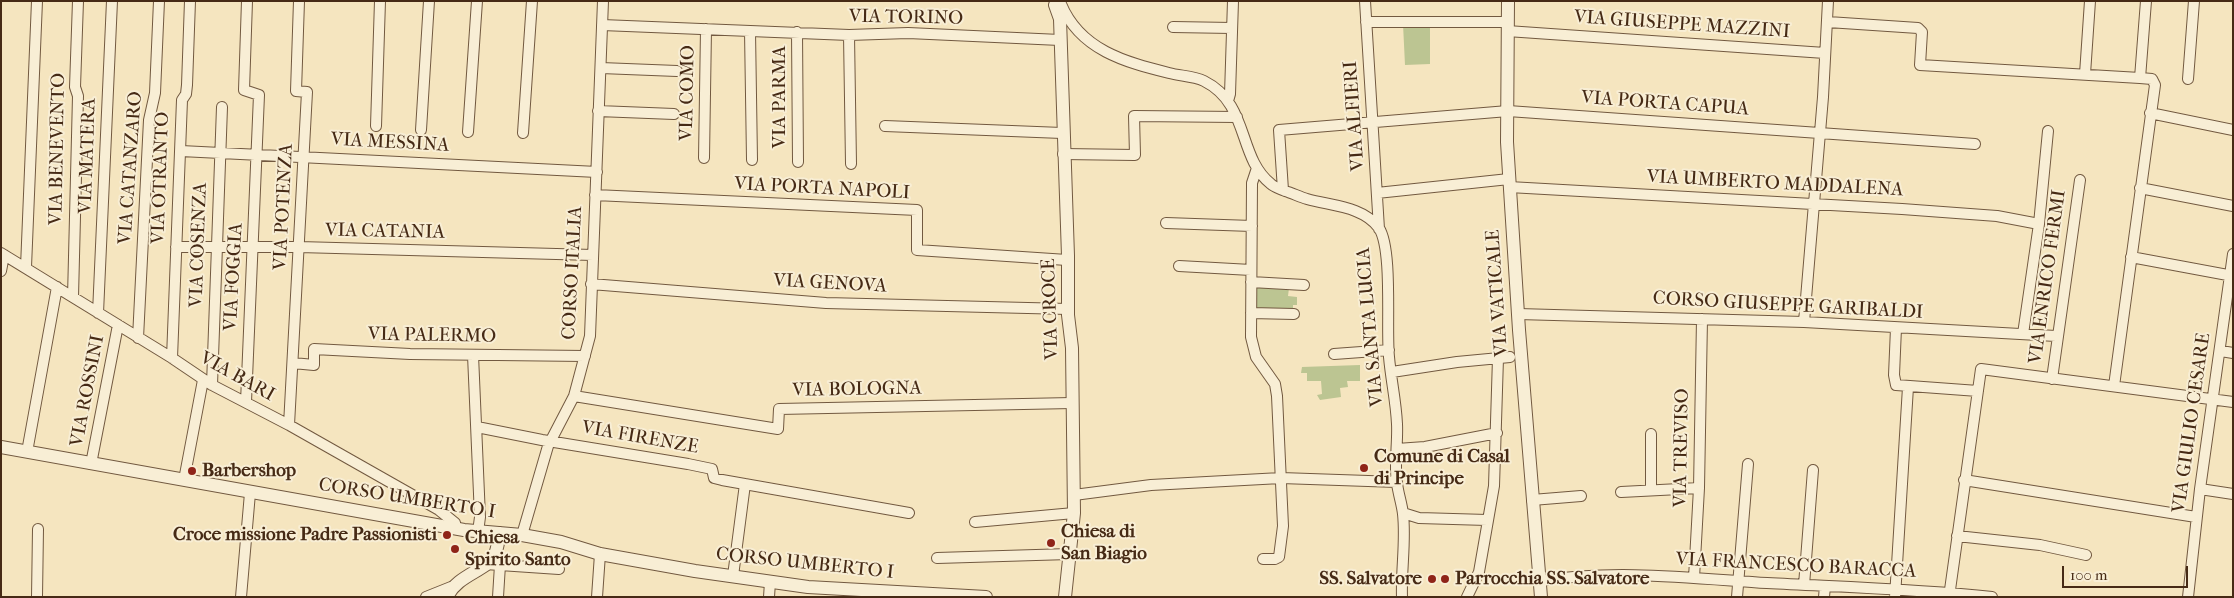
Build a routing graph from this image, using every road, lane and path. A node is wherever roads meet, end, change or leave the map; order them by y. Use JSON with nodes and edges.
{"nodes":[{"id":1,"x":37,"y":1,"type":"edge"},
{"id":2,"x":78,"y":1,"type":"edge"},
{"id":3,"x":112,"y":1,"type":"edge"},
{"id":4,"x":159,"y":1,"type":"edge"},
{"id":5,"x":190,"y":1,"type":"edge"},
{"id":6,"x":247,"y":1,"type":"edge"},
{"id":7,"x":299,"y":1,"type":"edge"},
{"id":8,"x":380,"y":1,"type":"edge"},
{"id":9,"x":429,"y":1,"type":"edge"},
{"id":10,"x":477,"y":1,"type":"edge"},
{"id":11,"x":532,"y":1,"type":"edge"},
{"id":12,"x":603,"y":1,"type":"edge"},
{"id":13,"x":1233,"y":1,"type":"edge"},
{"id":14,"x":1365,"y":1,"type":"edge"},
{"id":15,"x":1508,"y":1,"type":"edge"},
{"id":16,"x":1828,"y":1,"type":"edge"},
{"id":17,"x":2090,"y":1,"type":"edge"},
{"id":18,"x":2146,"y":1,"type":"edge"},
{"id":19,"x":2194,"y":1,"type":"edge"},
{"id":20,"x":1058,"y":3,"type":"edge"},
{"id":21,"x":1366,"y":22,"type":"junction"},
{"id":22,"x":1828,"y":22,"type":"junction"},
{"id":23,"x":602,"y":25,"type":"junction"},
{"id":24,"x":1507,"y":26,"type":"junction"},
{"id":25,"x":1173,"y":27,"type":"dead end"},
{"id":26,"x":1232,"y":28,"type":"junction"},
{"id":27,"x":706,"y":29,"type":"junction"},
{"id":28,"x":750,"y":31,"type":"junction"},
{"id":29,"x":797,"y":32,"type":"junction"},
{"id":30,"x":849,"y":35,"type":"junction"},
{"id":31,"x":1060,"y":40,"type":"junction"},
{"id":32,"x":1825,"y":53,"type":"junction"},
{"id":33,"x":601,"y":68,"type":"junction"},
{"id":34,"x":677,"y":72,"type":"dead end"},
{"id":35,"x":2084,"y":74,"type":"junction"},
{"id":36,"x":2140,"y":78,"type":"junction"},
{"id":37,"x":2188,"y":79,"type":"dead end"},
{"id":38,"x":1228,"y":101,"type":"junction"},
{"id":39,"x":222,"y":107,"type":"dead end"},
{"id":40,"x":598,"y":111,"type":"junction"},
{"id":41,"x":1508,"y":111,"type":"junction"},
{"id":42,"x":2150,"y":113,"type":"junction"},
{"id":43,"x":674,"y":114,"type":"dead end"},
{"id":44,"x":1237,"y":117,"type":"junction"},
{"id":45,"x":1373,"y":122,"type":"junction"},
{"id":46,"x":376,"y":126,"type":"dead end"},
{"id":47,"x":886,"y":126,"type":"dead end"},
{"id":48,"x":421,"y":130,"type":"dead end"},
{"id":49,"x":2233,"y":130,"type":"edge"},
{"id":50,"x":2048,"y":131,"type":"dead end"},
{"id":51,"x":468,"y":132,"type":"dead end"},
{"id":52,"x":1062,"y":132,"type":"junction"},
{"id":53,"x":1820,"y":132,"type":"junction"},
{"id":54,"x":523,"y":133,"type":"dead end"},
{"id":55,"x":1975,"y":144,"type":"dead end"},
{"id":56,"x":181,"y":151,"type":"junction"},
{"id":57,"x":220,"y":152,"type":"junction"},
{"id":58,"x":258,"y":154,"type":"junction"},
{"id":59,"x":1064,"y":154,"type":"junction"},
{"id":60,"x":304,"y":156,"type":"junction"},
{"id":61,"x":704,"y":158,"type":"dead end"},
{"id":62,"x":752,"y":160,"type":"dead end"},
{"id":63,"x":798,"y":162,"type":"dead end"},
{"id":64,"x":851,"y":164,"type":"dead end"},
{"id":65,"x":1257,"y":168,"type":"junction"},
{"id":66,"x":596,"y":172,"type":"junction"},
{"id":67,"x":2080,"y":180,"type":"dead end"},
{"id":68,"x":1509,"y":183,"type":"junction"},
{"id":69,"x":2140,"y":188,"type":"junction"},
{"id":70,"x":1284,"y":190,"type":"junction"},
{"id":71,"x":1377,"y":193,"type":"junction"},
{"id":72,"x":595,"y":195,"type":"junction"},
{"id":73,"x":1815,"y":204,"type":"junction"},
{"id":74,"x":2233,"y":206,"type":"edge"},
{"id":75,"x":1166,"y":223,"type":"dead end"},
{"id":76,"x":2038,"y":224,"type":"junction"},
{"id":77,"x":1252,"y":226,"type":"junction"},
{"id":78,"x":1379,"y":229,"type":"junction"},
{"id":79,"x":216,"y":246,"type":"junction"},
{"id":80,"x":176,"y":247,"type":"junction"},
{"id":81,"x":253,"y":247,"type":"junction"},
{"id":82,"x":299,"y":247,"type":"junction"},
{"id":83,"x":3,"y":254,"type":"edge"},
{"id":84,"x":2233,"y":254,"type":"edge"},
{"id":85,"x":593,"y":255,"type":"junction"},
{"id":86,"x":2131,"y":257,"type":"junction"},
{"id":87,"x":1067,"y":260,"type":"junction"},
{"id":88,"x":1179,"y":266,"type":"dead end"},
{"id":89,"x":26,"y":267,"type":"junction"},
{"id":90,"x":1251,"y":270,"type":"junction"},
{"id":91,"x":1,"y":271,"type":"edge"},
{"id":92,"x":2231,"y":276,"type":"edge"},
{"id":93,"x":1251,"y":282,"type":"junction"},
{"id":94,"x":592,"y":284,"type":"junction"},
{"id":95,"x":1304,"y":285,"type":"dead end"},
{"id":96,"x":57,"y":287,"type":"junction"},
{"id":97,"x":73,"y":297,"type":"junction"},
{"id":98,"x":1068,"y":309,"type":"junction"},
{"id":99,"x":98,"y":313,"type":"junction"},
{"id":100,"x":1251,"y":313,"type":"junction"},
{"id":101,"x":1294,"y":314,"type":"dead end"},
{"id":102,"x":1518,"y":314,"type":"junction"},
{"id":103,"x":1702,"y":319,"type":"junction"},
{"id":104,"x":1804,"y":322,"type":"junction"},
{"id":105,"x":118,"y":325,"type":"junction"},
{"id":106,"x":1896,"y":328,"type":"junction"},
{"id":107,"x":2023,"y":334,"type":"junction"},
{"id":108,"x":2056,"y":336,"type":"junction"},
{"id":109,"x":138,"y":338,"type":"junction"},
{"id":110,"x":1389,"y":350,"type":"junction"},
{"id":111,"x":2220,"y":350,"type":"junction"},
{"id":112,"x":2233,"y":353,"type":"edge"},
{"id":113,"x":1334,"y":354,"type":"dead end"},
{"id":114,"x":473,"y":355,"type":"junction"},
{"id":115,"x":585,"y":356,"type":"junction"},
{"id":116,"x":1510,"y":357,"type":"dead end"},
{"id":117,"x":172,"y":358,"type":"junction"},
{"id":118,"x":1498,"y":358,"type":"junction"},
{"id":119,"x":293,"y":363,"type":"junction"},
{"id":120,"x":1392,"y":372,"type":"junction"},
{"id":121,"x":2052,"y":378,"type":"junction"},
{"id":122,"x":203,"y":380,"type":"junction"},
{"id":123,"x":212,"y":385,"type":"junction"},
{"id":124,"x":2114,"y":386,"type":"junction"},
{"id":125,"x":1908,"y":387,"type":"junction"},
{"id":126,"x":1978,"y":391,"type":"junction"},
{"id":127,"x":574,"y":396,"type":"junction"},
{"id":128,"x":2214,"y":399,"type":"junction"},
{"id":129,"x":246,"y":402,"type":"junction"},
{"id":130,"x":2233,"y":402,"type":"edge"},
{"id":131,"x":1072,"y":403,"type":"junction"},
{"id":132,"x":289,"y":425,"type":"junction"},
{"id":133,"x":477,"y":427,"type":"junction"},
{"id":134,"x":1497,"y":434,"type":"junction"},
{"id":135,"x":1651,"y":434,"type":"dead end"},
{"id":136,"x":551,"y":441,"type":"junction"},
{"id":137,"x":1,"y":447,"type":"edge"},
{"id":138,"x":1397,"y":449,"type":"junction"},
{"id":139,"x":26,"y":452,"type":"junction"},
{"id":140,"x":91,"y":464,"type":"junction"},
{"id":141,"x":1748,"y":464,"type":"dead end"},
{"id":142,"x":1813,"y":470,"type":"dead end"},
{"id":143,"x":1281,"y":478,"type":"junction"},
{"id":144,"x":184,"y":480,"type":"junction"},
{"id":145,"x":1964,"y":480,"type":"junction"},
{"id":146,"x":1397,"y":482,"type":"junction"},
{"id":147,"x":745,"y":484,"type":"junction"},
{"id":148,"x":1699,"y":488,"type":"junction"},
{"id":149,"x":2200,"y":489,"type":"junction"},
{"id":150,"x":1650,"y":490,"type":"junction"},
{"id":151,"x":250,"y":492,"type":"junction"},
{"id":152,"x":1621,"y":492,"type":"dead end"},
{"id":153,"x":2233,"y":494,"type":"edge"},
{"id":154,"x":1074,"y":495,"type":"junction"},
{"id":155,"x":1580,"y":496,"type":"dead end"},
{"id":156,"x":1532,"y":500,"type":"junction"},
{"id":157,"x":909,"y":513,"type":"dead end"},
{"id":158,"x":1074,"y":513,"type":"junction"},
{"id":159,"x":1403,"y":513,"type":"junction"},
{"id":160,"x":2196,"y":518,"type":"junction"},
{"id":161,"x":1487,"y":520,"type":"junction"},
{"id":162,"x":975,"y":522,"type":"dead end"},
{"id":163,"x":456,"y":528,"type":"junction"},
{"id":164,"x":38,"y":529,"type":"dead end"},
{"id":165,"x":478,"y":532,"type":"junction"},
{"id":166,"x":500,"y":533,"type":"junction"},
{"id":167,"x":522,"y":535,"type":"junction"},
{"id":168,"x":1957,"y":536,"type":"junction"},
{"id":169,"x":600,"y":554,"type":"junction"},
{"id":170,"x":1069,"y":554,"type":"junction"},
{"id":171,"x":2086,"y":555,"type":"dead end"},
{"id":172,"x":937,"y":558,"type":"dead end"},
{"id":173,"x":1263,"y":559,"type":"dead end"},
{"id":174,"x":485,"y":564,"type":"junction"},
{"id":175,"x":500,"y":565,"type":"junction"},
{"id":176,"x":559,"y":569,"type":"dead end"},
{"id":177,"x":733,"y":576,"type":"junction"},
{"id":178,"x":1694,"y":578,"type":"junction"},
{"id":179,"x":1539,"y":581,"type":"junction"},
{"id":180,"x":1738,"y":581,"type":"junction"},
{"id":181,"x":770,"y":582,"type":"junction"},
{"id":182,"x":1804,"y":585,"type":"junction"},
{"id":183,"x":449,"y":592,"type":"edge"},
{"id":184,"x":1824,"y":592,"type":"edge"},
{"id":185,"x":1895,"y":592,"type":"edge"},
{"id":186,"x":845,"y":593,"type":"edge"},
{"id":187,"x":1949,"y":595,"type":"edge"},
{"id":188,"x":36,"y":597,"type":"edge"},
{"id":189,"x":241,"y":597,"type":"edge"},
{"id":190,"x":426,"y":597,"type":"edge"},
{"id":191,"x":498,"y":597,"type":"edge"},
{"id":192,"x":597,"y":597,"type":"edge"},
{"id":193,"x":769,"y":597,"type":"edge"},
{"id":194,"x":986,"y":597,"type":"edge"},
{"id":195,"x":1065,"y":597,"type":"edge"},
{"id":196,"x":1402,"y":597,"type":"edge"},
{"id":197,"x":1467,"y":597,"type":"edge"},
{"id":198,"x":1540,"y":597,"type":"edge"},
{"id":199,"x":1736,"y":597,"type":"edge"},
{"id":200,"x":1992,"y":597,"type":"edge"},
{"id":201,"x":2188,"y":597,"type":"edge"}],
"edges":[{"from":1,"to":89,"type":"street"},
{"from":2,"to":97,"type":"street","name":"VIA BENEVENTO"},
{"from":3,"to":99,"type":"street","name":"VIA MATERA"},
{"from":4,"to":109,"type":"street","name":"VIA CATANZARO"},
{"from":5,"to":56,"type":"street","name":"VIA OTRANTO"},
{"from":6,"to":58,"type":"street","name":"VIA FOGGIA"},
{"from":7,"to":60,"type":"street","name":"VIA POTENZA"},
{"from":8,"to":46,"type":"street"},
{"from":9,"to":48,"type":"street"},
{"from":10,"to":51,"type":"street"},
{"from":11,"to":54,"type":"street"},
{"from":12,"to":23,"type":"street","name":"CORSO ITALIA"},
{"from":13,"to":26,"type":"street"},
{"from":14,"to":21,"type":"street","name":"VIA ALFIERI"},
{"from":15,"to":24,"type":"street","name":"VIA VATICALE"},
{"from":16,"to":22,"type":"street"},
{"from":17,"to":35,"type":"street"},
{"from":18,"to":36,"type":"street"},
{"from":19,"to":37,"type":"street"},
{"from":20,"to":31,"type":"street","name":"VIA CROCE"},
{"from":20,"to":38,"type":"street","name":"VIA SANTA LUCIA"},
{"from":21,"to":24,"type":"street","name":"VIA GIUSEPPE MAZZINI"},
{"from":21,"to":45,"type":"street","name":"VIA ALFIERI"},
{"from":22,"to":32,"type":"street"},
{"from":22,"to":35,"type":"street"},
{"from":23,"to":27,"type":"street","name":"VIA TORINO"},
{"from":23,"to":33,"type":"street","name":"CORSO ITALIA"},
{"from":24,"to":32,"type":"street","name":"VIA GIUSEPPE MAZZINI"},
{"from":24,"to":41,"type":"street","name":"VIA VATICALE"},
{"from":25,"to":26,"type":"street"},
{"from":26,"to":38,"type":"street"},
{"from":27,"to":28,"type":"street","name":"VIA TORINO"},
{"from":27,"to":61,"type":"street","name":"VIA COMO"},
{"from":28,"to":29,"type":"street","name":"VIA TORINO"},
{"from":28,"to":62,"type":"street"},
{"from":29,"to":30,"type":"street","name":"VIA TORINO"},
{"from":29,"to":63,"type":"street","name":"VIA PARMA"},
{"from":30,"to":31,"type":"street","name":"VIA TORINO"},
{"from":30,"to":64,"type":"street"},
{"from":31,"to":52,"type":"street","name":"VIA CROCE"},
{"from":32,"to":53,"type":"street"},
{"from":33,"to":34,"type":"street"},
{"from":33,"to":40,"type":"street","name":"CORSO ITALIA"},
{"from":35,"to":36,"type":"street"},
{"from":36,"to":42,"type":"street"},
{"from":38,"to":44,"type":"street","name":"VIA SANTA LUCIA"},
{"from":39,"to":57,"type":"street","name":"VIA COSENZA"},
{"from":40,"to":43,"type":"street"},
{"from":40,"to":66,"type":"street","name":"CORSO ITALIA"},
{"from":41,"to":45,"type":"street","name":"VIA PORTA CAPUA"},
{"from":41,"to":53,"type":"street","name":"VIA PORTA CAPUA"},
{"from":41,"to":68,"type":"street","name":"VIA VATICALE"},
{"from":42,"to":49,"type":"street"},
{"from":42,"to":69,"type":"street"},
{"from":44,"to":59,"type":"street"},
{"from":44,"to":65,"type":"street","name":"VIA SANTA LUCIA"},
{"from":45,"to":70,"type":"street","name":"VIA PORTA CAPUA"},
{"from":45,"to":71,"type":"street","name":"VIA ALFIERI"},
{"from":47,"to":52,"type":"street"},
{"from":50,"to":76,"type":"street"},
{"from":52,"to":59,"type":"street","name":"VIA CROCE"},
{"from":53,"to":55,"type":"street","name":"VIA PORTA CAPUA"},
{"from":53,"to":73,"type":"street"},
{"from":56,"to":57,"type":"street","name":"VIA MESSINA"},
{"from":56,"to":80,"type":"street","name":"VIA OTRANTO"},
{"from":57,"to":58,"type":"street","name":"VIA MESSINA"},
{"from":57,"to":79,"type":"street","name":"VIA COSENZA"},
{"from":58,"to":60,"type":"street","name":"VIA MESSINA"},
{"from":58,"to":81,"type":"street","name":"VIA FOGGIA"},
{"from":59,"to":87,"type":"street","name":"VIA CROCE"},
{"from":60,"to":66,"type":"street","name":"VIA MESSINA"},
{"from":60,"to":82,"type":"street","name":"VIA POTENZA"},
{"from":65,"to":70,"type":"street","name":"VIA SANTA LUCIA"},
{"from":65,"to":77,"type":"street"},
{"from":66,"to":72,"type":"street","name":"CORSO ITALIA"},
{"from":67,"to":108,"type":"street","name":"VIA ENRICO FERMI"},
{"from":68,"to":71,"type":"street","name":"VIA UMBERTO MADDALENA"},
{"from":68,"to":73,"type":"street","name":"VIA UMBERTO MADDALENA"},
{"from":68,"to":102,"type":"street","name":"VIA VATICALE"},
{"from":69,"to":74,"type":"street"},
{"from":69,"to":86,"type":"street"},
{"from":70,"to":78,"type":"street","name":"VIA SANTA LUCIA"},
{"from":71,"to":78,"type":"street","name":"VIA ALFIERI"},
{"from":72,"to":85,"type":"street","name":"CORSO ITALIA"},
{"from":72,"to":87,"type":"street","name":"VIA PORTA NAPOLI"},
{"from":73,"to":76,"type":"street","name":"VIA UMBERTO MADDALENA"},
{"from":73,"to":104,"type":"street"},
{"from":75,"to":77,"type":"street"},
{"from":76,"to":107,"type":"street"},
{"from":77,"to":90,"type":"street"},
{"from":78,"to":110,"type":"street","name":"VIA SANTA LUCIA"},
{"from":79,"to":80,"type":"street","name":"VIA CATANIA"},
{"from":79,"to":81,"type":"street","name":"VIA CATANIA"},
{"from":79,"to":123,"type":"street","name":"VIA COSENZA"},
{"from":80,"to":117,"type":"street","name":"VIA OTRANTO"},
{"from":81,"to":82,"type":"street","name":"VIA CATANIA"},
{"from":81,"to":129,"type":"street","name":"VIA FOGGIA"},
{"from":82,"to":85,"type":"street","name":"VIA CATANIA"},
{"from":82,"to":119,"type":"street","name":"VIA POTENZA"},
{"from":83,"to":89,"type":"street","name":"VIA BARI"},
{"from":83,"to":91,"type":"street"},
{"from":84,"to":92,"type":"street","name":"VIA GIULIO CESARE"},
{"from":85,"to":94,"type":"street","name":"CORSO ITALIA"},
{"from":86,"to":92,"type":"street"},
{"from":86,"to":124,"type":"street"},
{"from":87,"to":98,"type":"street","name":"VIA CROCE"},
{"from":88,"to":90,"type":"street"},
{"from":89,"to":96,"type":"street","name":"VIA BARI"},
{"from":90,"to":93,"type":"street"},
{"from":92,"to":111,"type":"street","name":"VIA GIULIO CESARE"},
{"from":93,"to":95,"type":"street"},
{"from":93,"to":100,"type":"street"},
{"from":94,"to":98,"type":"street","name":"VIA GENOVA"},
{"from":94,"to":115,"type":"street","name":"CORSO ITALIA"},
{"from":96,"to":97,"type":"street","name":"VIA BARI"},
{"from":96,"to":139,"type":"street"},
{"from":97,"to":99,"type":"street","name":"VIA BARI"},
{"from":98,"to":131,"type":"street","name":"VIA CROCE"},
{"from":99,"to":105,"type":"street","name":"VIA BARI"},
{"from":100,"to":101,"type":"street"},
{"from":100,"to":143,"type":"street"},
{"from":102,"to":103,"type":"street","name":"CORSO GIUSEPPE GARIBALDI"},
{"from":102,"to":156,"type":"street","name":"VIA VATICALE"},
{"from":103,"to":104,"type":"street","name":"CORSO GIUSEPPE GARIBALDI"},
{"from":103,"to":148,"type":"street","name":"VIA TREVISO"},
{"from":104,"to":106,"type":"street","name":"CORSO GIUSEPPE GARIBALDI"},
{"from":105,"to":109,"type":"street","name":"VIA BARI"},
{"from":105,"to":140,"type":"street","name":"VIA ROSSINI"},
{"from":106,"to":107,"type":"street","name":"CORSO GIUSEPPE GARIBALDI"},
{"from":106,"to":125,"type":"street"},
{"from":107,"to":108,"type":"street","name":"CORSO GIUSEPPE GARIBALDI"},
{"from":108,"to":121,"type":"street","name":"VIA ENRICO FERMI"},
{"from":109,"to":117,"type":"street","name":"VIA BARI"},
{"from":110,"to":113,"type":"street"},
{"from":110,"to":120,"type":"street","name":"VIA SANTA LUCIA"},
{"from":111,"to":112,"type":"street"},
{"from":111,"to":128,"type":"street","name":"VIA GIULIO CESARE"},
{"from":114,"to":115,"type":"street","name":"VIA PALERMO"},
{"from":114,"to":119,"type":"street","name":"VIA PALERMO"},
{"from":114,"to":133,"type":"street"},
{"from":115,"to":127,"type":"street","name":"CORSO ITALIA"},
{"from":116,"to":118,"type":"street"},
{"from":117,"to":122,"type":"street","name":"VIA BARI"},
{"from":118,"to":120,"type":"street"},
{"from":118,"to":134,"type":"street"},
{"from":119,"to":132,"type":"street","name":"VIA POTENZA"},
{"from":120,"to":138,"type":"street","name":"VIA SANTA LUCIA"},
{"from":121,"to":124,"type":"street"},
{"from":121,"to":126,"type":"street"},
{"from":122,"to":123,"type":"street","name":"VIA BARI"},
{"from":122,"to":144,"type":"street"},
{"from":123,"to":129,"type":"street","name":"VIA BARI"},
{"from":124,"to":128,"type":"street"},
{"from":125,"to":126,"type":"street"},
{"from":125,"to":185,"type":"street"},
{"from":126,"to":145,"type":"street"},
{"from":127,"to":131,"type":"street","name":"VIA BOLOGNA"},
{"from":127,"to":136,"type":"street","name":"CORSO ITALIA"},
{"from":128,"to":130,"type":"street"},
{"from":128,"to":149,"type":"street","name":"VIA GIULIO CESARE"},
{"from":129,"to":132,"type":"street","name":"VIA BARI"},
{"from":131,"to":154,"type":"street","name":"VIA CROCE"},
{"from":132,"to":163,"type":"street","name":"VIA BARI"},
{"from":133,"to":136,"type":"street","name":"VIA FIRENZE"},
{"from":133,"to":165,"type":"street"},
{"from":134,"to":138,"type":"street"},
{"from":134,"to":161,"type":"street"},
{"from":135,"to":150,"type":"street"},
{"from":136,"to":147,"type":"street","name":"VIA FIRENZE"},
{"from":136,"to":167,"type":"street","name":"CORSO ITALIA"},
{"from":137,"to":139,"type":"street","name":"CORSO UMBERTO I"},
{"from":138,"to":146,"type":"street","name":"VIA SANTA LUCIA"},
{"from":139,"to":140,"type":"street","name":"CORSO UMBERTO I"},
{"from":140,"to":144,"type":"street","name":"CORSO UMBERTO I"},
{"from":141,"to":180,"type":"street"},
{"from":142,"to":182,"type":"street"},
{"from":143,"to":146,"type":"street"},
{"from":143,"to":154,"type":"street"},
{"from":143,"to":173,"type":"street"},
{"from":144,"to":151,"type":"street","name":"CORSO UMBERTO I"},
{"from":145,"to":160,"type":"street"},
{"from":145,"to":168,"type":"street"},
{"from":146,"to":159,"type":"street","name":"VIA SANTA LUCIA"},
{"from":147,"to":157,"type":"street","name":"VIA FIRENZE"},
{"from":147,"to":177,"type":"street"},
{"from":148,"to":150,"type":"street"},
{"from":148,"to":178,"type":"street","name":"VIA TREVISO"},
{"from":149,"to":153,"type":"street"},
{"from":149,"to":160,"type":"street","name":"VIA GIULIO CESARE"},
{"from":150,"to":152,"type":"street"},
{"from":151,"to":163,"type":"street","name":"CORSO UMBERTO I"},
{"from":151,"to":189,"type":"street"},
{"from":154,"to":158,"type":"street","name":"VIA CROCE"},
{"from":155,"to":156,"type":"street"},
{"from":156,"to":179,"type":"street","name":"VIA VATICALE"},
{"from":158,"to":162,"type":"street"},
{"from":158,"to":170,"type":"street","name":"VIA CROCE"},
{"from":159,"to":161,"type":"street"},
{"from":159,"to":196,"type":"street","name":"VIA SANTA LUCIA"},
{"from":160,"to":201,"type":"street","name":"VIA GIULIO CESARE"},
{"from":161,"to":197,"type":"street"},
{"from":163,"to":165,"type":"street","name":"CORSO UMBERTO I"},
{"from":164,"to":188,"type":"street"},
{"from":165,"to":166,"type":"street","name":"CORSO UMBERTO I"},
{"from":166,"to":167,"type":"street","name":"CORSO UMBERTO I"},
{"from":166,"to":174,"type":"street"},
{"from":167,"to":169,"type":"street","name":"CORSO UMBERTO I"},
{"from":168,"to":171,"type":"street"},
{"from":168,"to":187,"type":"street"},
{"from":169,"to":177,"type":"street","name":"CORSO UMBERTO I"},
{"from":169,"to":192,"type":"street"},
{"from":170,"to":172,"type":"street"},
{"from":170,"to":195,"type":"street","name":"VIA CROCE"},
{"from":174,"to":175,"type":"street"},
{"from":174,"to":183,"type":"street"},
{"from":175,"to":176,"type":"street"},
{"from":175,"to":191,"type":"street"},
{"from":177,"to":181,"type":"street","name":"CORSO UMBERTO I"},
{"from":178,"to":179,"type":"street","name":"VIA FRANCESCO BARACCA"},
{"from":178,"to":180,"type":"street","name":"VIA FRANCESCO BARACCA"},
{"from":179,"to":198,"type":"street","name":"VIA VATICALE"},
{"from":180,"to":182,"type":"street","name":"VIA FRANCESCO BARACCA"},
{"from":180,"to":199,"type":"street"},
{"from":181,"to":186,"type":"street","name":"CORSO UMBERTO I"},
{"from":181,"to":193,"type":"street"},
{"from":182,"to":184,"type":"street","name":"VIA FRANCESCO BARACCA"},
{"from":183,"to":190,"type":"street"},
{"from":184,"to":185,"type":"street","name":"VIA FRANCESCO BARACCA"},
{"from":185,"to":187,"type":"street","name":"VIA FRANCESCO BARACCA"},
{"from":186,"to":194,"type":"street","name":"CORSO UMBERTO I"},
{"from":187,"to":200,"type":"street","name":"VIA FRANCESCO BARACCA"}]}
